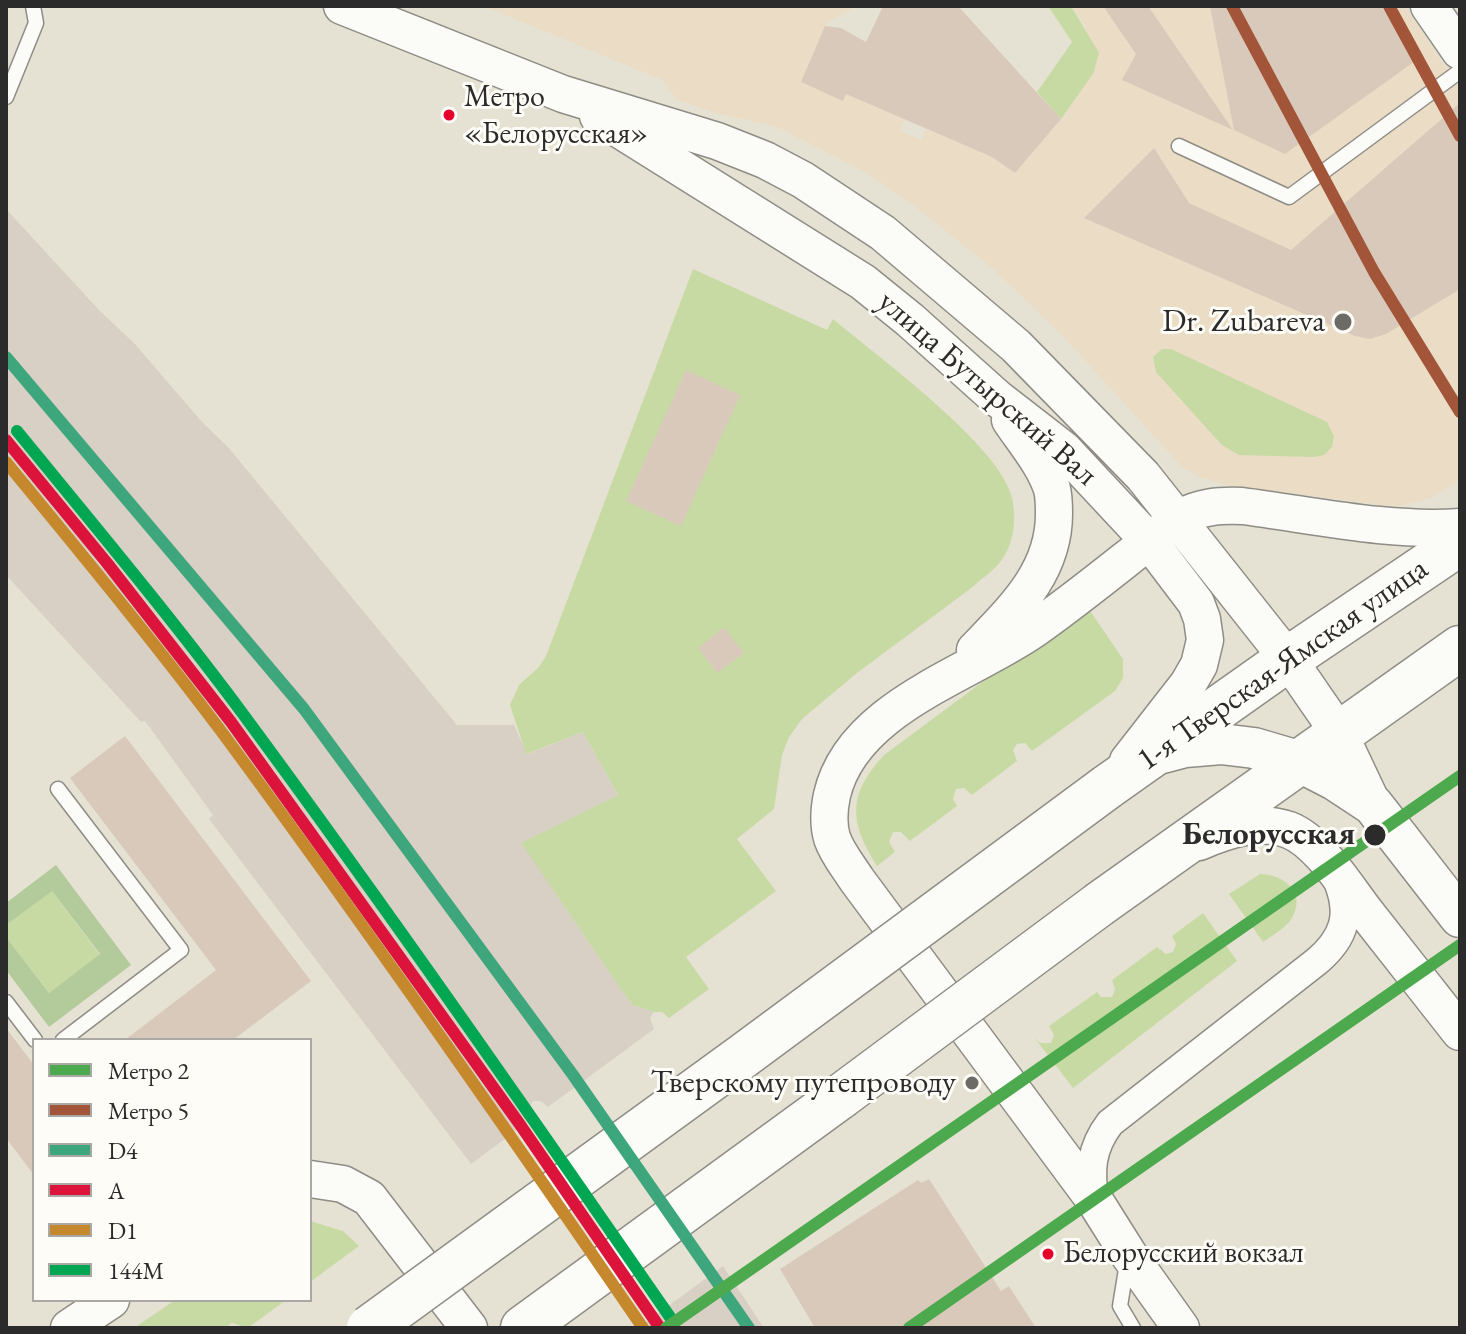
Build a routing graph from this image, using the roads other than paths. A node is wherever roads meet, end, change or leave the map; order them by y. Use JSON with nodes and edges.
{"nodes":[{"id":1,"x":33,"y":6,"type":"edge"},
{"id":2,"x":342,"y":6,"type":"edge"},
{"id":3,"x":1429,"y":6,"type":"edge"},
{"id":4,"x":1460,"y":51,"type":"edge"},
{"id":5,"x":1460,"y":71,"type":"edge"},
{"id":6,"x":563,"y":94,"type":"junction"},
{"id":7,"x":6,"y":97,"type":"edge"},
{"id":8,"x":1179,"y":146,"type":"dead end"},
{"id":9,"x":997,"y":398,"type":"junction"},
{"id":10,"x":1179,"y":518,"type":"junction"},
{"id":11,"x":1460,"y":527,"type":"edge"},
{"id":12,"x":1149,"y":541,"type":"junction"},
{"id":13,"x":1460,"y":543,"type":"edge"},
{"id":14,"x":1460,"y":648,"type":"edge"},
{"id":15,"x":1288,"y":659,"type":"junction"},
{"id":16,"x":952,"y":674,"type":"junction"},
{"id":17,"x":1339,"y":733,"type":"junction"},
{"id":18,"x":1151,"y":756,"type":"junction"},
{"id":19,"x":1298,"y":761,"type":"junction"},
{"id":20,"x":1107,"y":787,"type":"junction"},
{"id":21,"x":58,"y":789,"type":"dead end"},
{"id":22,"x":1373,"y":805,"type":"junction"},
{"id":23,"x":1161,"y":859,"type":"junction"},
{"id":24,"x":1333,"y":871,"type":"junction"},
{"id":25,"x":1460,"y":917,"type":"edge"},
{"id":26,"x":6,"y":1002,"type":"edge"},
{"id":27,"x":1460,"y":1032,"type":"edge"},
{"id":28,"x":33,"y":1038,"type":"edge"},
{"id":29,"x":66,"y":1038,"type":"edge"},
{"id":30,"x":312,"y":1179,"type":"edge"},
{"id":31,"x":1095,"y":1201,"type":"junction"},
{"id":32,"x":1129,"y":1255,"type":"junction"},
{"id":33,"x":108,"y":1302,"type":"edge"},
{"id":34,"x":69,"y":1328,"type":"edge"},
{"id":35,"x":369,"y":1328,"type":"edge"},
{"id":36,"x":469,"y":1328,"type":"edge"},
{"id":37,"x":523,"y":1328,"type":"edge"},
{"id":38,"x":1133,"y":1328,"type":"edge"},
{"id":39,"x":1181,"y":1328,"type":"edge"}],
"edges":[{"from":1,"to":7,"type":"lane"},
{"from":2,"to":6,"type":"street","name":"улица Бутырский Вал"},
{"from":3,"to":4,"type":"street"},
{"from":5,"to":8,"type":"lane"},
{"from":6,"to":9,"type":"street","name":"улица Бутырский Вал"},
{"from":6,"to":10,"type":"street","name":"улица Бутырский Вал"},
{"from":9,"to":12,"type":"street","name":"улица Бутырский Вал"},
{"from":9,"to":16,"type":"street"},
{"from":10,"to":11,"type":"street"},
{"from":10,"to":12,"type":"street"},
{"from":10,"to":15,"type":"street","name":"улица Бутырский Вал"},
{"from":12,"to":16,"type":"street"},
{"from":12,"to":20,"type":"street","name":"улица Бутырский Вал"},
{"from":13,"to":15,"type":"main road","name":"1-я Тверская-Ямская улица"},
{"from":14,"to":17,"type":"main road"},
{"from":15,"to":17,"type":"street","name":"улица Бутырский Вал"},
{"from":15,"to":18,"type":"main road","name":"1-я Тверская-Ямская улица"},
{"from":16,"to":31,"type":"street"},
{"from":17,"to":19,"type":"main road"},
{"from":17,"to":22,"type":"street","name":"улица Бутырский Вал"},
{"from":18,"to":19,"type":"main road"},
{"from":18,"to":20,"type":"main road","name":"1-я Тверская-Ямская улица"},
{"from":19,"to":22,"type":"main road"},
{"from":19,"to":23,"type":"main road"},
{"from":20,"to":35,"type":"main road","name":"1-я Тверская-Ямская улица","bridge":true},
{"from":21,"to":29,"type":"lane"},
{"from":22,"to":25,"type":"main road"},
{"from":23,"to":24,"type":"street"},
{"from":23,"to":37,"type":"main road","bridge":true},
{"from":24,"to":27,"type":"street"},
{"from":24,"to":31,"type":"street"},
{"from":26,"to":28,"type":"lane"},
{"from":30,"to":36,"type":"street"},
{"from":31,"to":32,"type":"street"},
{"from":32,"to":38,"type":"lane"},
{"from":32,"to":39,"type":"street"},
{"from":33,"to":34,"type":"street"}]}
